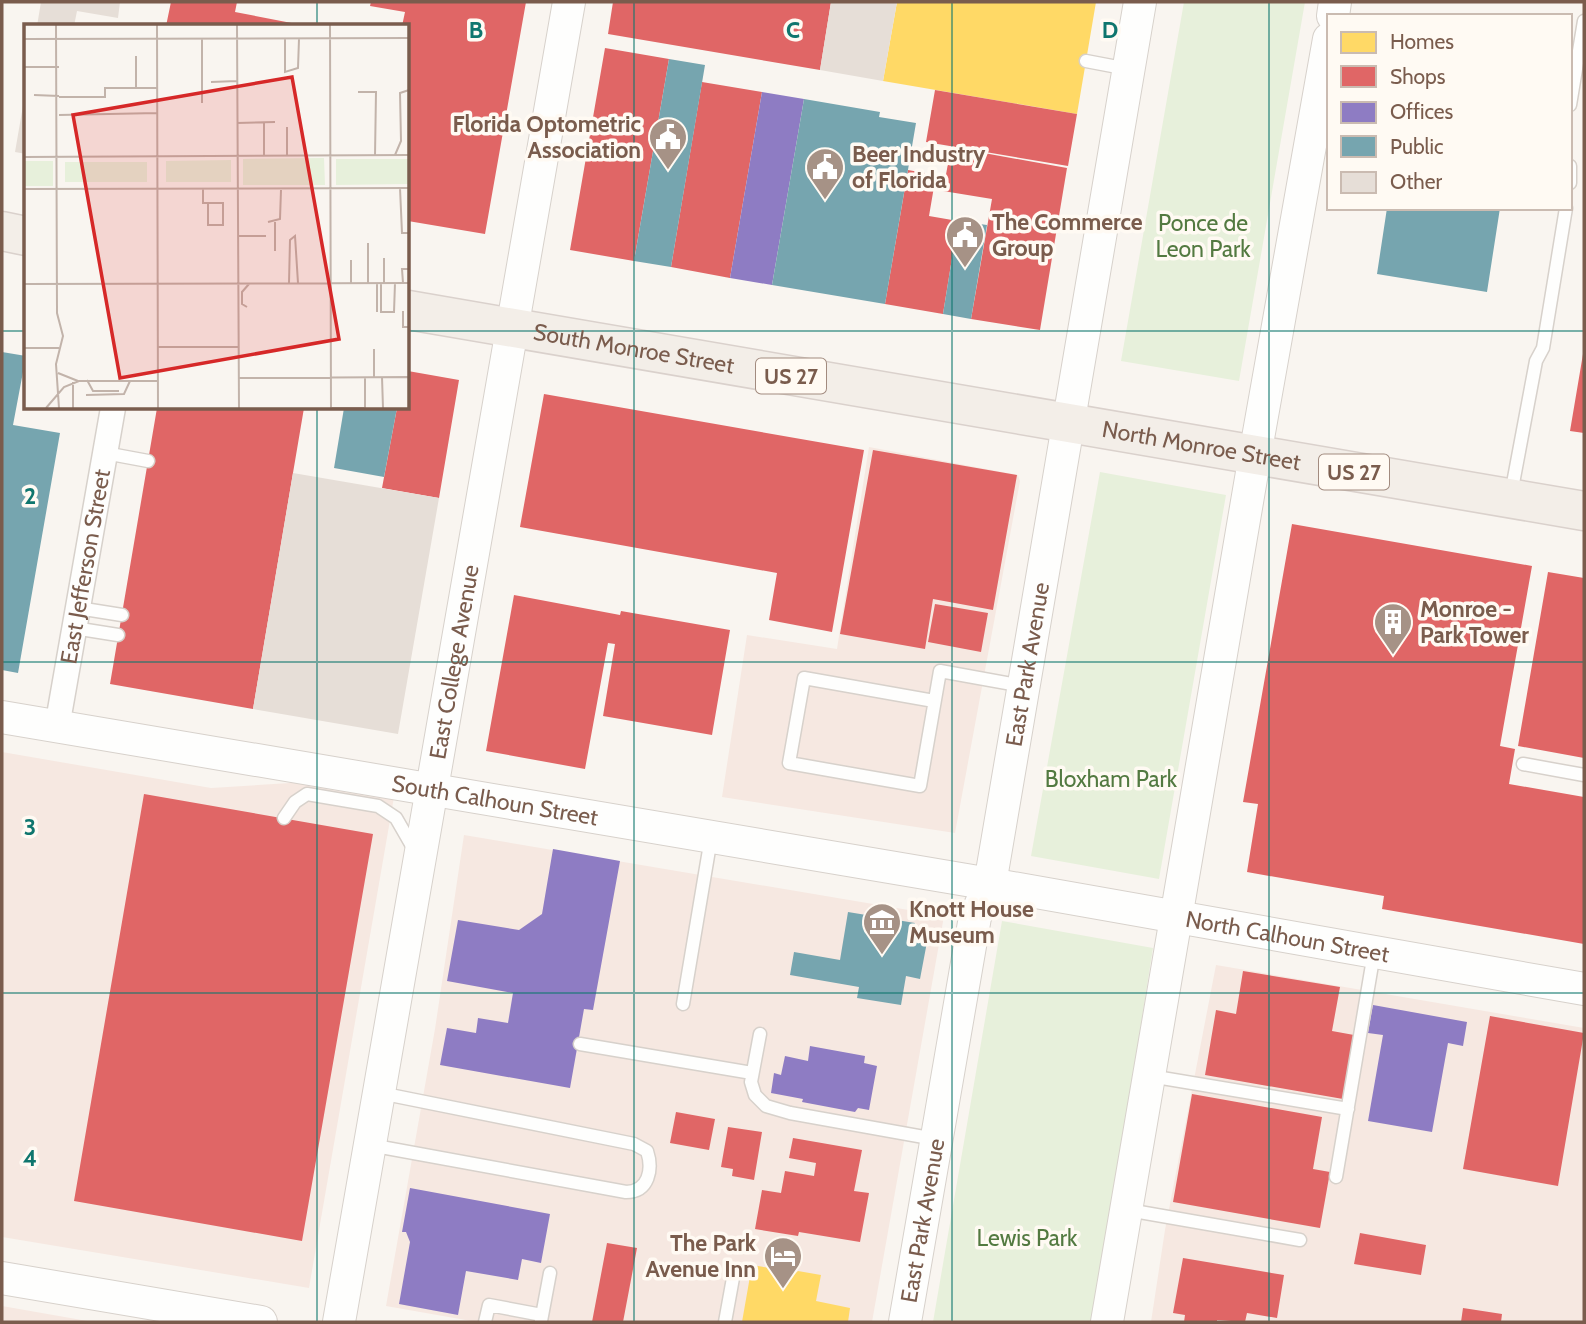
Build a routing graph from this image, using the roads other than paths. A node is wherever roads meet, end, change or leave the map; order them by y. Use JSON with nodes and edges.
{"nodes":[{"id":1,"x":569,"y":2,"type":"edge"},
{"id":2,"x":1140,"y":2,"type":"edge"},
{"id":3,"x":1584,"y":21,"type":"edge"},
{"id":4,"x":1327,"y":50,"type":"edge"},
{"id":5,"x":1086,"y":61,"type":"dead end"},
{"id":6,"x":1128,"y":69,"type":"junction"},
{"id":7,"x":1572,"y":93,"type":"edge"},
{"id":8,"x":1566,"y":210,"type":"edge"},
{"id":9,"x":2,"y":231,"type":"edge"},
{"id":10,"x":24,"y":236,"type":"edge"},
{"id":11,"x":410,"y":310,"type":"edge"},
{"id":12,"x":513,"y":329,"type":"junction"},
{"id":13,"x":113,"y":410,"type":"edge"},
{"id":14,"x":1069,"y":424,"type":"junction"},
{"id":15,"x":105,"y":453,"type":"junction"},
{"id":16,"x":1255,"y":455,"type":"junction"},
{"id":17,"x":148,"y":460,"type":"dead end"},
{"id":18,"x":1510,"y":498,"type":"junction"},
{"id":19,"x":1584,"y":511,"type":"edge"},
{"id":20,"x":122,"y":615,"type":"dead end"},
{"id":21,"x":76,"y":618,"type":"junction"},
{"id":22,"x":118,"y":635,"type":"dead end"},
{"id":23,"x":1024,"y":686,"type":"junction"},
{"id":24,"x":934,"y":701,"type":"junction"},
{"id":25,"x":2,"y":718,"type":"edge"},
{"id":26,"x":57,"y":727,"type":"junction"},
{"id":27,"x":1523,"y":764,"type":"dead end"},
{"id":28,"x":1584,"y":775,"type":"edge"},
{"id":29,"x":430,"y":792,"type":"junction"},
{"id":30,"x":284,"y":818,"type":"dead end"},
{"id":31,"x":711,"y":838,"type":"junction"},
{"id":32,"x":419,"y":857,"type":"junction"},
{"id":33,"x":990,"y":884,"type":"junction"},
{"id":34,"x":1177,"y":918,"type":"junction"},
{"id":35,"x":1375,"y":953,"type":"junction"},
{"id":36,"x":1584,"y":989,"type":"edge"},
{"id":37,"x":683,"y":1004,"type":"dead end"},
{"id":38,"x":760,"y":1034,"type":"dead end"},
{"id":39,"x":580,"y":1044,"type":"dead end"},
{"id":40,"x":752,"y":1073,"type":"junction"},
{"id":41,"x":1150,"y":1076,"type":"junction"},
{"id":42,"x":379,"y":1093,"type":"junction"},
{"id":43,"x":1348,"y":1109,"type":"junction"},
{"id":44,"x":937,"y":1140,"type":"junction"},
{"id":45,"x":369,"y":1145,"type":"junction"},
{"id":46,"x":1336,"y":1177,"type":"dead end"},
{"id":47,"x":1126,"y":1210,"type":"junction"},
{"id":48,"x":1300,"y":1240,"type":"dead end"},
{"id":49,"x":550,"y":1273,"type":"dead end"},
{"id":50,"x":2,"y":1278,"type":"edge"},
{"id":51,"x":733,"y":1278,"type":"dead end"},
{"id":52,"x":541,"y":1319,"type":"edge"},
{"id":53,"x":261,"y":1322,"type":"edge"},
{"id":54,"x":338,"y":1322,"type":"edge"},
{"id":55,"x":485,"y":1322,"type":"edge"},
{"id":56,"x":725,"y":1322,"type":"edge"},
{"id":57,"x":905,"y":1322,"type":"edge"},
{"id":58,"x":1107,"y":1322,"type":"edge"}],
"edges":[{"from":1,"to":12,"type":"street","name":"East College Avenue"},
{"from":2,"to":6,"type":"street","name":"East Park Avenue"},
{"from":3,"to":7,"type":"lane"},
{"from":4,"to":16,"type":"street"},
{"from":5,"to":6,"type":"lane"},
{"from":6,"to":14,"type":"street","name":"East Park Avenue"},
{"from":8,"to":18,"type":"lane"},
{"from":9,"to":10,"type":"main road"},
{"from":11,"to":12,"type":"main road","name":"South Monroe Street","number":"US 27"},
{"from":12,"to":14,"type":"main road","name":"South Monroe Street","number":"US 27"},
{"from":12,"to":29,"type":"street","name":"East College Avenue"},
{"from":13,"to":15,"type":"street","name":"East Jefferson Street"},
{"from":14,"to":16,"type":"main road","name":"North Monroe Street","number":"US 27"},
{"from":14,"to":23,"type":"street","name":"East Park Avenue"},
{"from":15,"to":17,"type":"lane"},
{"from":15,"to":21,"type":"street","name":"East Jefferson Street"},
{"from":16,"to":18,"type":"main road","name":"North Monroe Street","number":"US 27"},
{"from":16,"to":34,"type":"street"},
{"from":18,"to":19,"type":"main road","name":"North Monroe Street","number":"US 27"},
{"from":20,"to":21,"type":"lane"},
{"from":21,"to":22,"type":"lane"},
{"from":21,"to":26,"type":"street","name":"East Jefferson Street"},
{"from":23,"to":24,"type":"lane"},
{"from":23,"to":33,"type":"street","name":"East Park Avenue"},
{"from":24,"to":24,"type":"lane"},
{"from":25,"to":26,"type":"street","name":"South Calhoun Street"},
{"from":26,"to":29,"type":"street","name":"South Calhoun Street"},
{"from":27,"to":28,"type":"lane"},
{"from":29,"to":31,"type":"street","name":"South Calhoun Street"},
{"from":29,"to":32,"type":"street","name":"East College Avenue"},
{"from":30,"to":32,"type":"lane"},
{"from":31,"to":33,"type":"street","name":"South Calhoun Street"},
{"from":31,"to":37,"type":"lane"},
{"from":32,"to":42,"type":"street","name":"East College Avenue"},
{"from":33,"to":34,"type":"street","name":"North Calhoun Street"},
{"from":33,"to":44,"type":"street","name":"East Park Avenue"},
{"from":34,"to":35,"type":"street","name":"North Calhoun Street"},
{"from":34,"to":41,"type":"street"},
{"from":35,"to":36,"type":"street","name":"North Calhoun Street"},
{"from":35,"to":43,"type":"lane"},
{"from":38,"to":40,"type":"lane"},
{"from":39,"to":40,"type":"lane"},
{"from":40,"to":44,"type":"lane"},
{"from":41,"to":43,"type":"lane"},
{"from":41,"to":47,"type":"street"},
{"from":42,"to":45,"type":"street","name":"East College Avenue"},
{"from":42,"to":45,"type":"lane"},
{"from":43,"to":46,"type":"lane"},
{"from":44,"to":57,"type":"street","name":"East Park Avenue"},
{"from":45,"to":54,"type":"street","name":"East College Avenue"},
{"from":47,"to":48,"type":"lane"},
{"from":47,"to":58,"type":"street"},
{"from":49,"to":52,"type":"lane"},
{"from":50,"to":53,"type":"street"},
{"from":51,"to":56,"type":"lane"},
{"from":52,"to":55,"type":"lane"}]}
